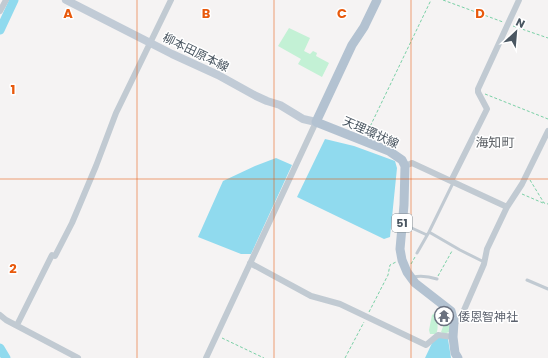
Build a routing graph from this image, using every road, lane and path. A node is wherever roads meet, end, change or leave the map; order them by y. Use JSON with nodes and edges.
{"nodes":[{"id":1,"x":6,"y":0,"type":"edge"},
{"id":2,"x":66,"y":0,"type":"edge"},
{"id":3,"x":171,"y":0,"type":"edge"},
{"id":4,"x":377,"y":0,"type":"edge"},
{"id":5,"x":431,"y":0,"type":"edge"},
{"id":6,"x":443,"y":0,"type":"edge"},
{"id":7,"x":519,"y":0,"type":"edge"},
{"id":8,"x":0,"y":12,"type":"edge"},
{"id":9,"x":508,"y":24,"type":"junction"},
{"id":10,"x":548,"y":38,"type":"edge"},
{"id":11,"x":150,"y":42,"type":"junction"},
{"id":12,"x":478,"y":92,"type":"junction"},
{"id":13,"x":548,"y":119,"type":"edge"},
{"id":14,"x":316,"y":122,"type":"junction"},
{"id":15,"x":548,"y":132,"type":"edge"},
{"id":16,"x":364,"y":141,"type":"junction"},
{"id":17,"x":405,"y":166,"type":"junction"},
{"id":18,"x":527,"y":175,"type":"junction"},
{"id":19,"x":452,"y":182,"type":"junction"},
{"id":20,"x":516,"y":192,"type":"junction"},
{"id":21,"x":544,"y":203,"type":"junction"},
{"id":22,"x":548,"y":204,"type":"edge"},
{"id":23,"x":507,"y":207,"type":"junction"},
{"id":24,"x":402,"y":224,"type":"junction"},
{"id":25,"x":428,"y":234,"type":"junction"},
{"id":26,"x":454,"y":247,"type":"junction"},
{"id":27,"x":417,"y":253,"type":"joint"},
{"id":28,"x":402,"y":260,"type":"junction"},
{"id":29,"x":484,"y":262,"type":"junction"},
{"id":30,"x":250,"y":264,"type":"junction"},
{"id":31,"x":409,"y":275,"type":"junction"},
{"id":32,"x":437,"y":279,"type":"joint"},
{"id":33,"x":527,"y":280,"type":"dead end"},
{"id":34,"x":548,"y":289,"type":"edge"},
{"id":35,"x":0,"y":315,"type":"edge"},
{"id":36,"x":367,"y":317,"type":"junction"},
{"id":37,"x":454,"y":322,"type":"junction"},
{"id":38,"x":17,"y":325,"type":"junction"},
{"id":39,"x":216,"y":335,"type":"junction"},
{"id":40,"x":453,"y":337,"type":"junction"},
{"id":41,"x":78,"y":358,"type":"edge"},
{"id":42,"x":206,"y":358,"type":"edge"},
{"id":43,"x":264,"y":358,"type":"edge"},
{"id":44,"x":345,"y":358,"type":"edge"},
{"id":45,"x":458,"y":358,"type":"edge"}],
"edges":[{"from":1,"to":8,"type":"street"},
{"from":2,"to":11,"type":"main road","name":"柳本田原本線"},
{"from":3,"to":11,"type":"street"},
{"from":4,"to":14,"type":"main road"},
{"from":5,"to":16,"type":"path"},
{"from":6,"to":9,"type":"path"},
{"from":7,"to":9,"type":"street"},
{"from":9,"to":10,"type":"path"},
{"from":9,"to":12,"type":"street"},
{"from":11,"to":14,"type":"main road","name":"柳本田原本線"},
{"from":11,"to":38,"type":"street"},
{"from":12,"to":13,"type":"path"},
{"from":12,"to":19,"type":"street"},
{"from":14,"to":16,"type":"main road","name":"天理環状線"},
{"from":14,"to":30,"type":"street"},
{"from":15,"to":18,"type":"street"},
{"from":16,"to":17,"type":"main road","name":"天理環状線"},
{"from":17,"to":19,"type":"street"},
{"from":17,"to":24,"type":"main road","number":"51"},
{"from":18,"to":20,"type":"street"},
{"from":18,"to":21,"type":"path"},
{"from":19,"to":23,"type":"street"},
{"from":19,"to":25,"type":"lane"},
{"from":20,"to":21,"type":"path"},
{"from":20,"to":23,"type":"street"},
{"from":21,"to":22,"type":"path"},
{"from":23,"to":29,"type":"street"},
{"from":24,"to":25,"type":"lane"},
{"from":24,"to":28,"type":"main road","number":"51"},
{"from":25,"to":26,"type":"lane"},
{"from":25,"to":27,"type":"lane"},
{"from":26,"to":29,"type":"lane"},
{"from":26,"to":32,"type":"path"},
{"from":27,"to":31,"type":"path"},
{"from":28,"to":31,"type":"main road","number":"51"},
{"from":28,"to":36,"type":"path"},
{"from":29,"to":37,"type":"street"},
{"from":30,"to":36,"type":"street"},
{"from":30,"to":39,"type":"street"},
{"from":31,"to":32,"type":"lane"},
{"from":31,"to":37,"type":"main road","number":"51"},
{"from":33,"to":34,"type":"lane"},
{"from":35,"to":38,"type":"street"},
{"from":36,"to":40,"type":"street"},
{"from":36,"to":44,"type":"path"},
{"from":37,"to":40,"type":"main road"},
{"from":38,"to":41,"type":"street"},
{"from":39,"to":42,"type":"street"},
{"from":39,"to":43,"type":"path"},
{"from":40,"to":45,"type":"main road"}]}
